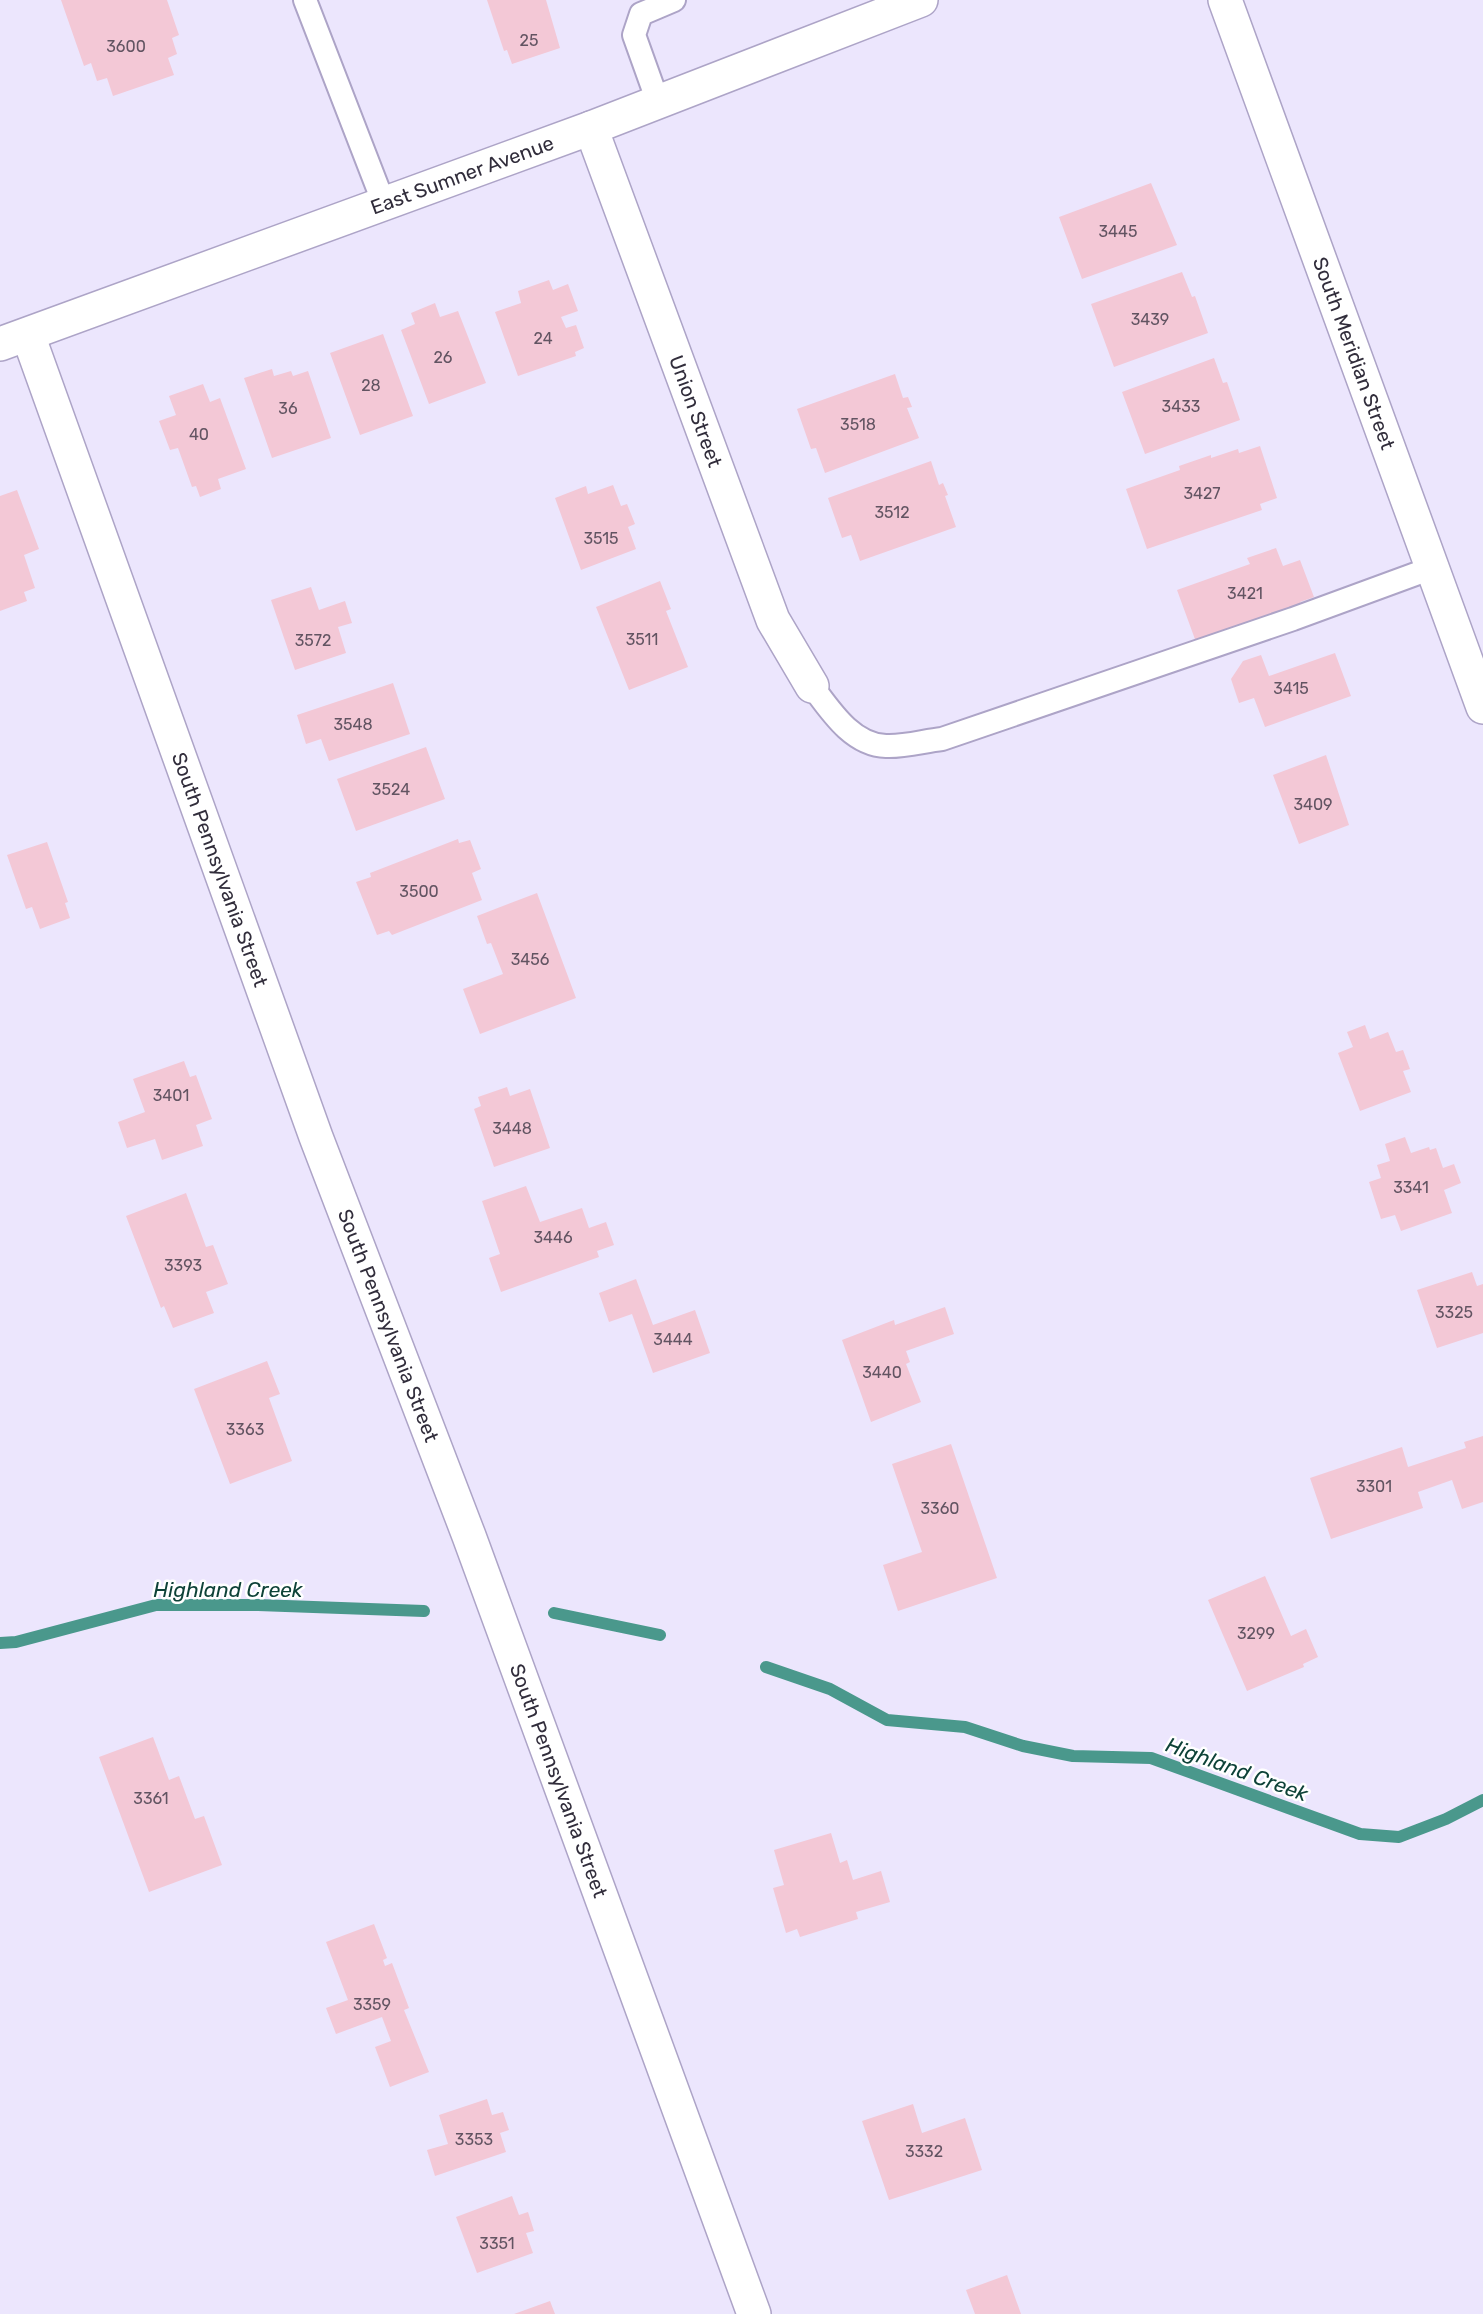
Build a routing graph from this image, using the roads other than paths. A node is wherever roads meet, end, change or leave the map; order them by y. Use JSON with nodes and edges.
{"nodes":[{"id":1,"x":305,"y":0,"type":"edge"},
{"id":2,"x":674,"y":0,"type":"edge"},
{"id":3,"x":921,"y":0,"type":"edge"},
{"id":4,"x":1225,"y":0,"type":"edge"},
{"id":5,"x":658,"y":102,"type":"junction"},
{"id":6,"x":591,"y":128,"type":"junction"},
{"id":7,"x":384,"y":204,"type":"junction"},
{"id":8,"x":8,"y":341,"type":"edge"},
{"id":9,"x":1432,"y":568,"type":"junction"},
{"id":10,"x":812,"y":686,"type":"joint"},
{"id":11,"x":1483,"y":707,"type":"edge"},
{"id":12,"x":754,"y":2314,"type":"edge"}],
"edges":[{"from":1,"to":7,"type":"lane"},
{"from":2,"to":5,"type":"lane"},
{"from":3,"to":5,"type":"street","name":"East Sumner Avenue"},
{"from":4,"to":9,"type":"street","name":"South Meridian Street"},
{"from":5,"to":6,"type":"street","name":"East Sumner Avenue"},
{"from":6,"to":7,"type":"street","name":"East Sumner Avenue"},
{"from":6,"to":10,"type":"street","name":"Union Street"},
{"from":7,"to":8,"type":"street","name":"East Sumner Avenue"},
{"from":8,"to":12,"type":"street","name":"South Pennsylvania Street"},
{"from":9,"to":10,"type":"lane"},
{"from":9,"to":11,"type":"street","name":"South Meridian Street"}]}
